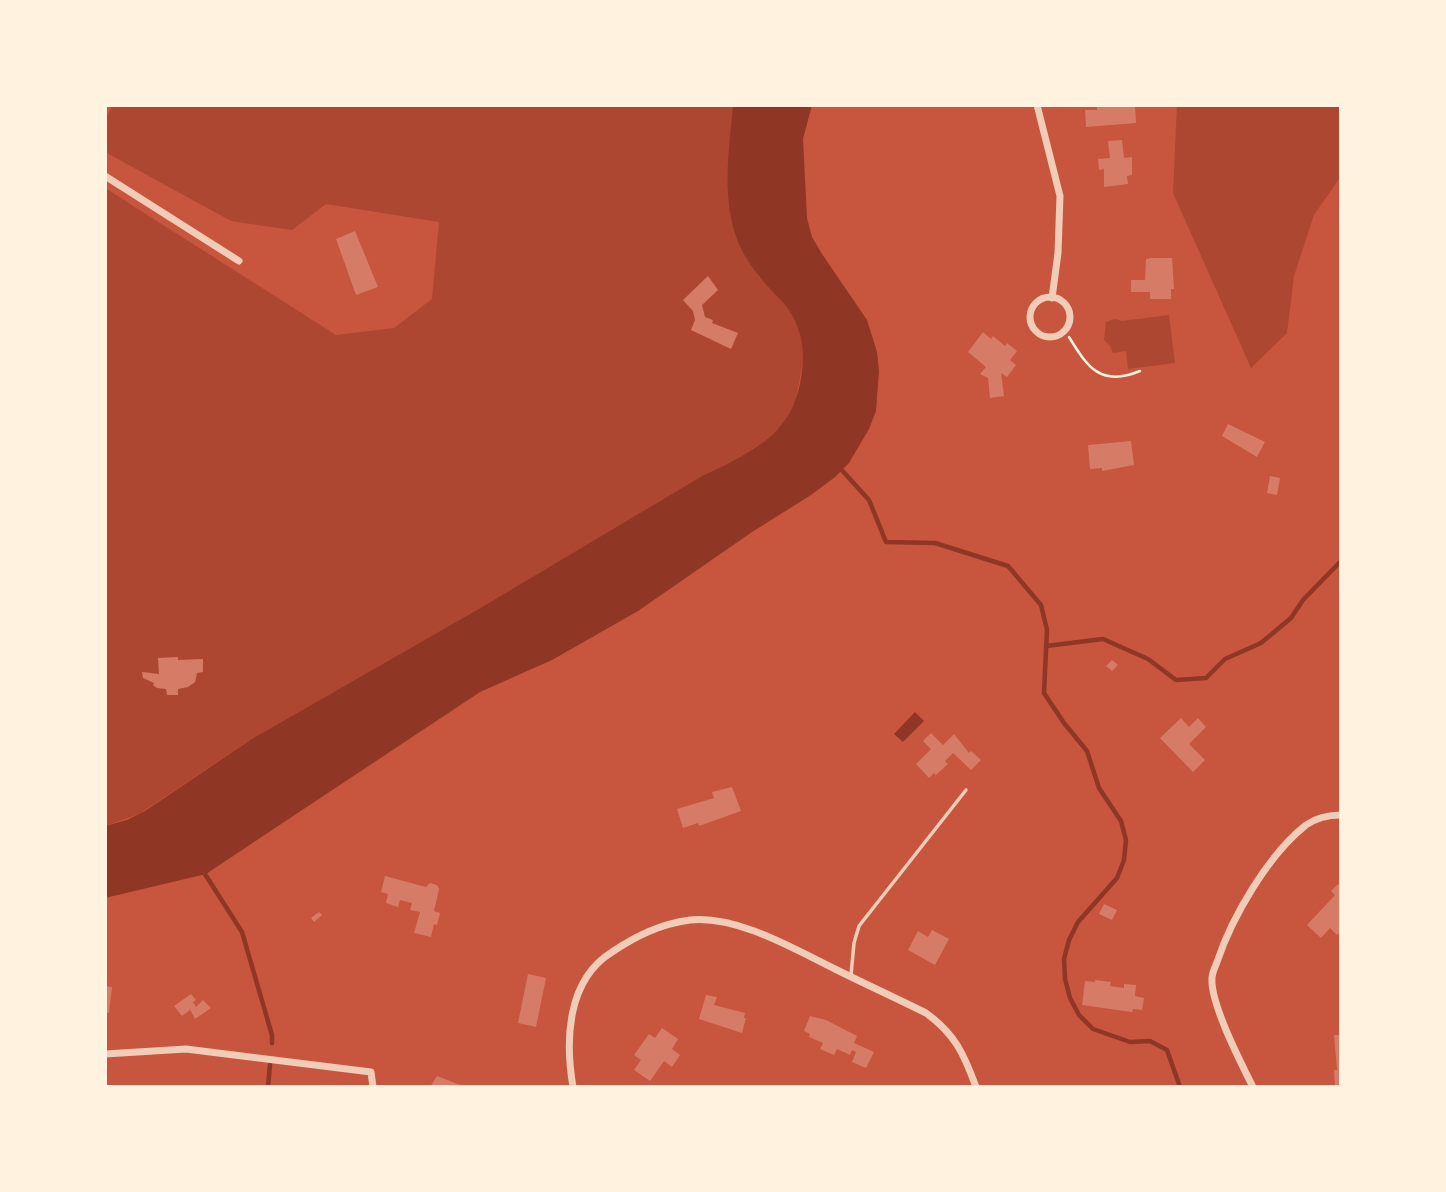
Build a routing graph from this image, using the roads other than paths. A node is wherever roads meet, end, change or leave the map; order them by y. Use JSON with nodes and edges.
{"nodes":[{"id":1,"x":1037,"y":105,"type":"edge"},
{"id":2,"x":105,"y":176,"type":"edge"},
{"id":3,"x":239,"y":261,"type":"dead end"},
{"id":4,"x":1052,"y":298,"type":"junction"},
{"id":5,"x":966,"y":790,"type":"dead end"},
{"id":6,"x":1341,"y":815,"type":"edge"},
{"id":7,"x":851,"y":977,"type":"junction"},
{"id":8,"x":105,"y":1054,"type":"edge"},
{"id":9,"x":373,"y":1087,"type":"edge"},
{"id":10,"x":573,"y":1087,"type":"edge"},
{"id":11,"x":976,"y":1087,"type":"edge"},
{"id":12,"x":1253,"y":1087,"type":"edge"}],
"edges":[{"from":1,"to":4,"type":"street"},
{"from":2,"to":3,"type":"street"},
{"from":4,"to":4,"type":"street"},
{"from":5,"to":7,"type":"lane"},
{"from":6,"to":12,"type":"street"},
{"from":7,"to":10,"type":"street"},
{"from":7,"to":11,"type":"street"},
{"from":8,"to":9,"type":"street"}]}
